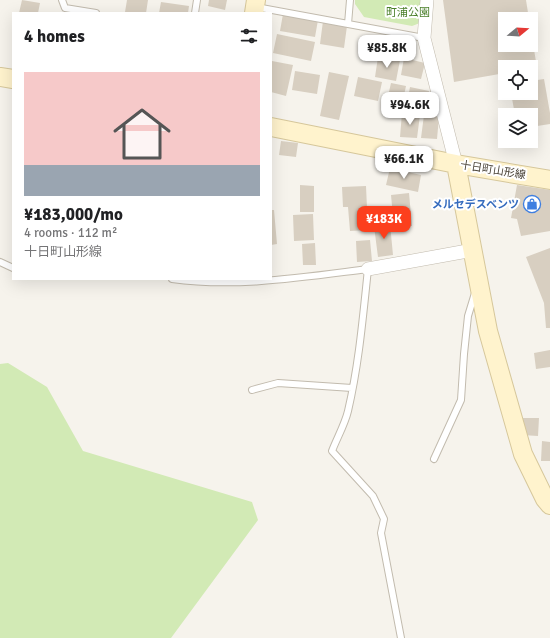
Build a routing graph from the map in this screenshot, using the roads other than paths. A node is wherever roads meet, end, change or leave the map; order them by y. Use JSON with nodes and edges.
{"nodes":[{"id":1,"x":62,"y":0,"type":"edge"},
{"id":2,"x":198,"y":0,"type":"edge"},
{"id":3,"x":350,"y":0,"type":"edge"},
{"id":4,"x":427,"y":0,"type":"edge"},
{"id":5,"x":255,"y":7,"type":"edge"},
{"id":6,"x":90,"y":12,"type":"edge"},
{"id":7,"x":195,"y":12,"type":"edge"},
{"id":8,"x":348,"y":24,"type":"junction"},
{"id":9,"x":424,"y":38,"type":"junction"},
{"id":10,"x":0,"y":77,"type":"edge"},
{"id":11,"x":12,"y":79,"type":"edge"},
{"id":12,"x":272,"y":127,"type":"edge"},
{"id":13,"x":456,"y":164,"type":"junction"},
{"id":14,"x":550,"y":180,"type":"edge"},
{"id":15,"x":473,"y":250,"type":"junction"},
{"id":16,"x":0,"y":262,"type":"edge"},
{"id":17,"x":12,"y":268,"type":"edge"},
{"id":18,"x":368,"y":268,"type":"junction"},
{"id":19,"x":272,"y":279,"type":"edge"},
{"id":20,"x":187,"y":280,"type":"edge"},
{"id":21,"x":263,"y":280,"type":"edge"},
{"id":22,"x":479,"y":282,"type":"junction"},
{"id":23,"x":352,"y":388,"type":"junction"},
{"id":24,"x":252,"y":390,"type":"dead end"},
{"id":25,"x":434,"y":459,"type":"dead end"},
{"id":26,"x":550,"y":504,"type":"edge"},
{"id":27,"x":401,"y":638,"type":"edge"}],
"edges":[{"from":1,"to":6,"type":"lane"},
{"from":2,"to":7,"type":"lane"},
{"from":3,"to":8,"type":"lane"},
{"from":4,"to":9,"type":"street"},
{"from":5,"to":8,"type":"lane"},
{"from":8,"to":9,"type":"lane"},
{"from":9,"to":13,"type":"street"},
{"from":10,"to":11,"type":"street"},
{"from":12,"to":13,"type":"street","name":"十日町山形線"},
{"from":13,"to":14,"type":"street","name":"十日町山形線"},
{"from":13,"to":15,"type":"street"},
{"from":15,"to":18,"type":"street"},
{"from":15,"to":22,"type":"street"},
{"from":16,"to":17,"type":"lane"},
{"from":18,"to":19,"type":"lane"},
{"from":18,"to":23,"type":"lane"},
{"from":20,"to":21,"type":"lane"},
{"from":22,"to":25,"type":"lane"},
{"from":22,"to":26,"type":"street"},
{"from":23,"to":24,"type":"lane"},
{"from":23,"to":27,"type":"lane"}]}
